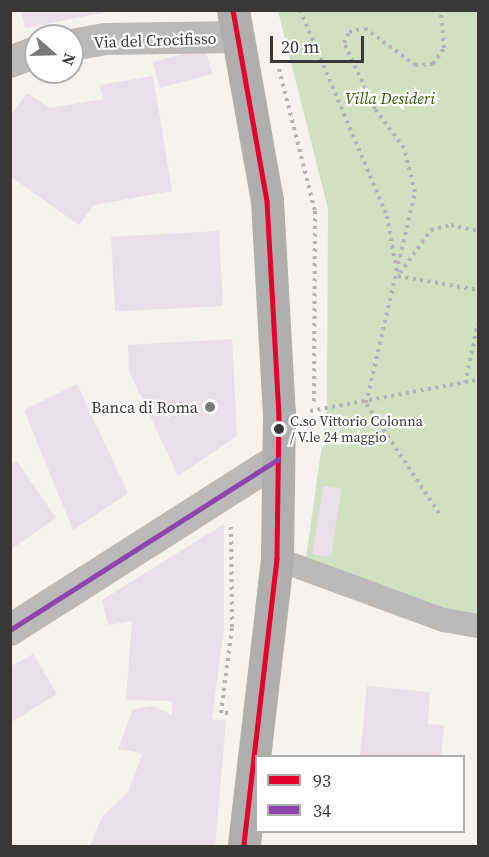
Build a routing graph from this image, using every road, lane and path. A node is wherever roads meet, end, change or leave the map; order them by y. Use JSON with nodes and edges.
{"nodes":[{"id":1,"x":300,"y":10,"type":"edge"},
{"id":2,"x":441,"y":10,"type":"edge"},
{"id":3,"x":236,"y":24,"type":"edge"},
{"id":4,"x":84,"y":43,"type":"edge"},
{"id":5,"x":478,"y":231,"type":"edge"},
{"id":6,"x":398,"y":276,"type":"junction"},
{"id":7,"x":478,"y":290,"type":"edge"},
{"id":8,"x":478,"y":323,"type":"edge"},
{"id":9,"x":478,"y":380,"type":"edge"},
{"id":10,"x":465,"y":383,"type":"junction"},
{"id":11,"x":366,"y":403,"type":"junction"},
{"id":12,"x":339,"y":408,"type":"dead end"},
{"id":13,"x":278,"y":459,"type":"junction"},
{"id":14,"x":439,"y":513,"type":"dead end"},
{"id":15,"x":277,"y":559,"type":"junction"},
{"id":16,"x":478,"y":626,"type":"edge"},
{"id":17,"x":10,"y":630,"type":"edge"},
{"id":18,"x":244,"y":846,"type":"edge"}],
"edges":[{"from":1,"to":6,"type":"path"},
{"from":2,"to":6,"type":"path"},
{"from":3,"to":4,"type":"street","name":"Via del Crocifisso"},
{"from":3,"to":13,"type":"main road"},
{"from":5,"to":6,"type":"path"},
{"from":6,"to":7,"type":"path"},
{"from":6,"to":11,"type":"path"},
{"from":8,"to":10,"type":"path"},
{"from":9,"to":10,"type":"path"},
{"from":10,"to":11,"type":"path"},
{"from":11,"to":12,"type":"path"},
{"from":11,"to":14,"type":"path"},
{"from":13,"to":15,"type":"main road"},
{"from":13,"to":17,"type":"street"},
{"from":15,"to":16,"type":"street"},
{"from":15,"to":18,"type":"main road"}]}
